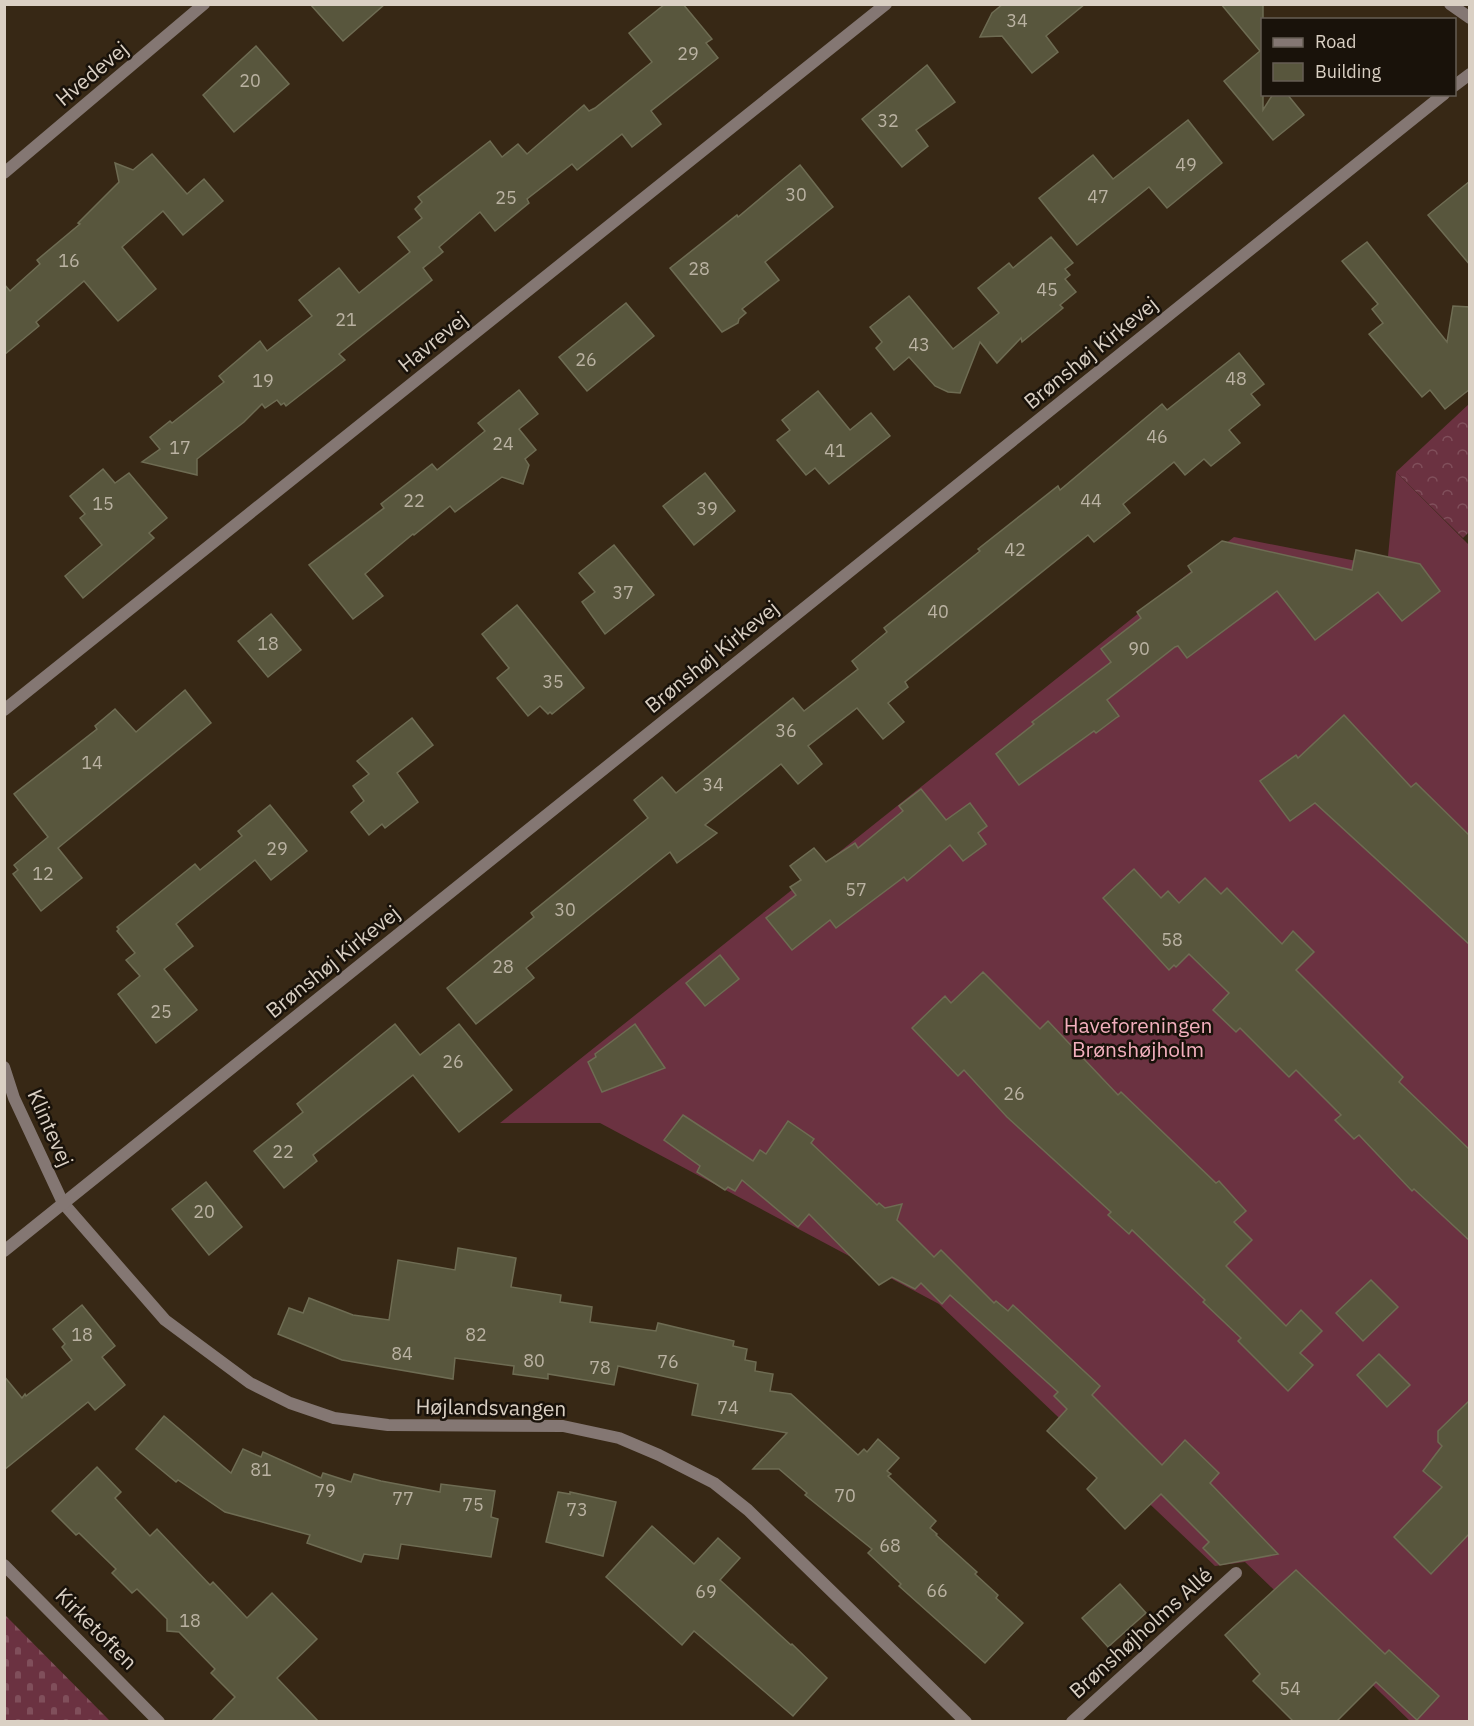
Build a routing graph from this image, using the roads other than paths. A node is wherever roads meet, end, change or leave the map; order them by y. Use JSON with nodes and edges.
{"nodes":[{"id":1,"x":204,"y":4,"type":"edge"},
{"id":2,"x":886,"y":4,"type":"edge"},
{"id":3,"x":1450,"y":4,"type":"edge"},
{"id":4,"x":1470,"y":18,"type":"edge"},
{"id":5,"x":1470,"y":74,"type":"edge"},
{"id":6,"x":1456,"y":85,"type":"edge"},
{"id":7,"x":1442,"y":96,"type":"edge"},
{"id":8,"x":4,"y":173,"type":"edge"},
{"id":9,"x":4,"y":710,"type":"edge"},
{"id":10,"x":4,"y":1067,"type":"edge"},
{"id":11,"x":63,"y":1203,"type":"junction"},
{"id":12,"x":4,"y":1251,"type":"edge"},
{"id":13,"x":4,"y":1565,"type":"edge"},
{"id":14,"x":1236,"y":1573,"type":"dead end"},
{"id":15,"x":159,"y":1722,"type":"edge"},
{"id":16,"x":966,"y":1722,"type":"edge"},
{"id":17,"x":1072,"y":1722,"type":"edge"}],
"edges":[{"from":1,"to":8,"type":"street","name":"Hvedevej"},
{"from":2,"to":9,"type":"street","name":"Havrevej"},
{"from":3,"to":4,"type":"street"},
{"from":5,"to":6,"type":"street"},
{"from":7,"to":11,"type":"street","name":"Brønshøj Kirkevej"},
{"from":10,"to":11,"type":"street","name":"Klintevej"},
{"from":11,"to":12,"type":"street","name":"Brønshøj Kirkevej"},
{"from":11,"to":16,"type":"street","name":"Højlandsvangen"},
{"from":13,"to":15,"type":"street","name":"Kirketoften"},
{"from":14,"to":17,"type":"street","name":"Brønshøjholms Allé"}]}
